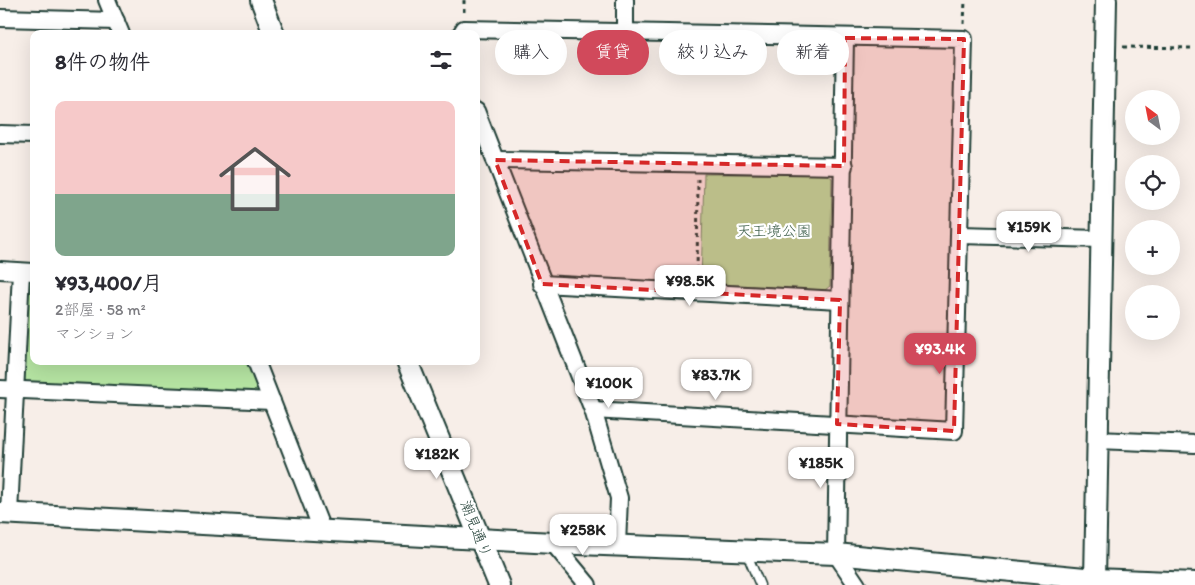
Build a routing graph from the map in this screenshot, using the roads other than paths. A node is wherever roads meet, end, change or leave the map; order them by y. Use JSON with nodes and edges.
{"nodes":[{"id":1,"x":107,"y":0,"type":"edge"},
{"id":2,"x":260,"y":0,"type":"edge"},
{"id":3,"x":625,"y":0,"type":"edge"},
{"id":4,"x":1106,"y":0,"type":"edge"},
{"id":5,"x":0,"y":18,"type":"edge"},
{"id":6,"x":119,"y":27,"type":"edge"},
{"id":7,"x":272,"y":30,"type":"edge"},
{"id":8,"x":480,"y":30,"type":"edge"},
{"id":9,"x":625,"y":30,"type":"edge"},
{"id":10,"x":577,"y":33,"type":"edge"},
{"id":11,"x":649,"y":34,"type":"edge"},
{"id":12,"x":777,"y":37,"type":"edge"},
{"id":13,"x":849,"y":38,"type":"edge"},
{"id":14,"x":845,"y":75,"type":"edge"},
{"id":15,"x":480,"y":121,"type":"edge"},
{"id":16,"x":0,"y":134,"type":"edge"},
{"id":17,"x":30,"y":135,"type":"edge"},
{"id":18,"x":495,"y":160,"type":"junction"},
{"id":19,"x":844,"y":166,"type":"junction"},
{"id":20,"x":960,"y":235,"type":"junction"},
{"id":21,"x":1100,"y":239,"type":"junction"},
{"id":22,"x":0,"y":270,"type":"edge"},
{"id":23,"x":27,"y":272,"type":"edge"},
{"id":24,"x":542,"y":284,"type":"junction"},
{"id":25,"x":840,"y":300,"type":"junction"},
{"id":26,"x":258,"y":365,"type":"edge"},
{"id":27,"x":408,"y":365,"type":"edge"},
{"id":28,"x":8,"y":390,"type":"edge"},
{"id":29,"x":272,"y":401,"type":"junction"},
{"id":30,"x":593,"y":410,"type":"junction"},
{"id":31,"x":838,"y":424,"type":"junction"},
{"id":32,"x":1096,"y":440,"type":"junction"},
{"id":33,"x":1195,"y":444,"type":"edge"},
{"id":34,"x":4,"y":513,"type":"edge"},
{"id":35,"x":322,"y":530,"type":"junction"},
{"id":36,"x":480,"y":539,"type":"junction"},
{"id":37,"x":553,"y":543,"type":"junction"},
{"id":38,"x":617,"y":545,"type":"junction"},
{"id":39,"x":745,"y":550,"type":"junction"},
{"id":40,"x":836,"y":554,"type":"junction"},
{"id":41,"x":1095,"y":579,"type":"junction"},
{"id":42,"x":1195,"y":583,"type":"edge"},
{"id":43,"x":499,"y":585,"type":"edge"},
{"id":44,"x":588,"y":585,"type":"edge"},
{"id":45,"x":760,"y":585,"type":"edge"},
{"id":46,"x":857,"y":585,"type":"edge"}],
"edges":[{"from":1,"to":6,"type":"street"},
{"from":2,"to":7,"type":"street"},
{"from":3,"to":9,"type":"street"},
{"from":4,"to":21,"type":"street"},
{"from":5,"to":6,"type":"street"},
{"from":8,"to":10,"type":"street"},
{"from":11,"to":12,"type":"street"},
{"from":13,"to":20,"type":"street"},
{"from":14,"to":19,"type":"street"},
{"from":15,"to":18,"type":"street"},
{"from":16,"to":17,"type":"street"},
{"from":18,"to":19,"type":"street"},
{"from":18,"to":24,"type":"street"},
{"from":19,"to":25,"type":"street"},
{"from":20,"to":21,"type":"street"},
{"from":20,"to":31,"type":"street"},
{"from":21,"to":32,"type":"street"},
{"from":22,"to":23,"type":"street"},
{"from":23,"to":28,"type":"street"},
{"from":24,"to":25,"type":"street"},
{"from":24,"to":30,"type":"street"},
{"from":25,"to":31,"type":"street"},
{"from":26,"to":29,"type":"street"},
{"from":27,"to":36,"type":"street","name":"潮見通り"},
{"from":28,"to":29,"type":"street"},
{"from":28,"to":34,"type":"street"},
{"from":29,"to":35,"type":"street"},
{"from":30,"to":31,"type":"street"},
{"from":30,"to":38,"type":"street"},
{"from":31,"to":40,"type":"street"},
{"from":32,"to":33,"type":"street"},
{"from":32,"to":41,"type":"street"},
{"from":34,"to":35,"type":"street"},
{"from":35,"to":36,"type":"street"},
{"from":36,"to":37,"type":"street"},
{"from":36,"to":43,"type":"street","name":"潮見通り"},
{"from":37,"to":38,"type":"street"},
{"from":37,"to":44,"type":"street"},
{"from":38,"to":39,"type":"street"},
{"from":39,"to":40,"type":"street"},
{"from":39,"to":45,"type":"lane"},
{"from":40,"to":41,"type":"street"},
{"from":40,"to":46,"type":"street"},
{"from":41,"to":42,"type":"street"}]}
